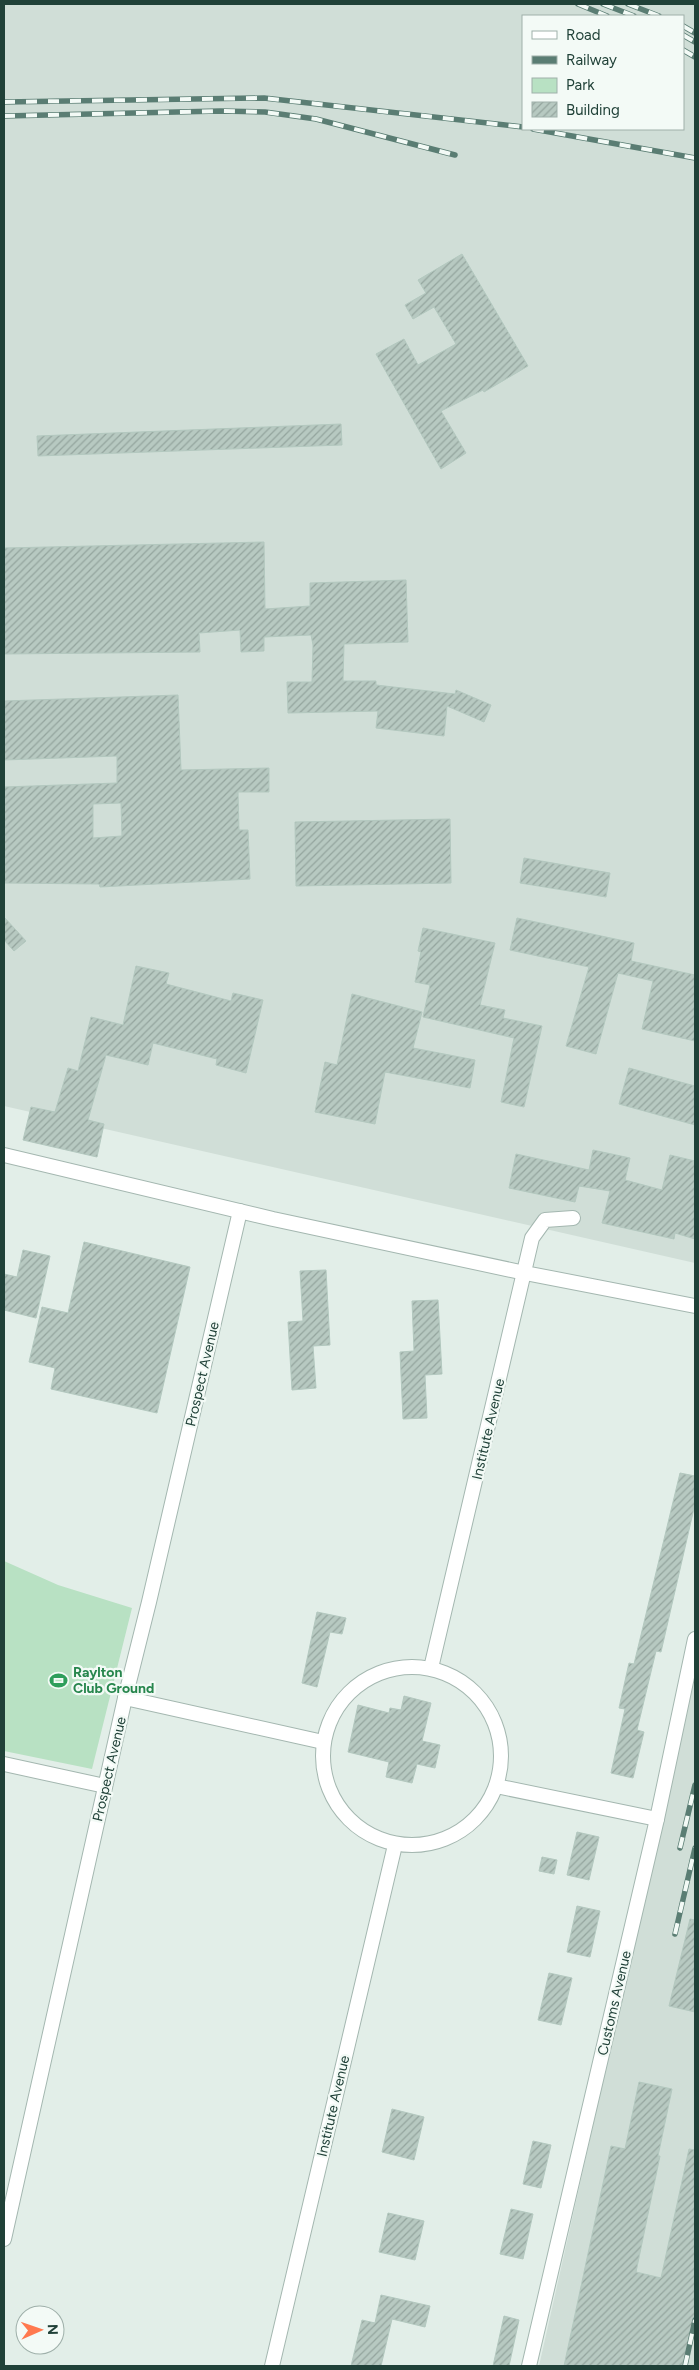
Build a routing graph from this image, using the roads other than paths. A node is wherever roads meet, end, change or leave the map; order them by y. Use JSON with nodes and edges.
{"nodes":[{"id":1,"x":4,"y":1155,"type":"edge"},
{"id":2,"x":240,"y":1211,"type":"junction"},
{"id":3,"x":573,"y":1218,"type":"dead end"},
{"id":4,"x":525,"y":1273,"type":"junction"},
{"id":5,"x":695,"y":1306,"type":"edge"},
{"id":6,"x":695,"y":1639,"type":"edge"},
{"id":7,"x":431,"y":1668,"type":"junction"},
{"id":8,"x":125,"y":1698,"type":"junction"},
{"id":9,"x":323,"y":1742,"type":"junction"},
{"id":10,"x":4,"y":1764,"type":"edge"},
{"id":11,"x":105,"y":1786,"type":"junction"},
{"id":12,"x":496,"y":1786,"type":"junction"},
{"id":13,"x":657,"y":1819,"type":"junction"},
{"id":14,"x":395,"y":1845,"type":"junction"},
{"id":15,"x":4,"y":2172,"type":"edge"},
{"id":16,"x":18,"y":2176,"type":"junction"},
{"id":17,"x":4,"y":2239,"type":"edge"},
{"id":18,"x":272,"y":2366,"type":"edge"},
{"id":19,"x":529,"y":2366,"type":"edge"}],
"edges":[{"from":1,"to":2,"type":"street"},
{"from":2,"to":4,"type":"street"},
{"from":2,"to":8,"type":"street","name":"Prospect Avenue"},
{"from":3,"to":4,"type":"street","name":"Institute Avenue"},
{"from":4,"to":5,"type":"street"},
{"from":4,"to":7,"type":"street","name":"Institute Avenue"},
{"from":6,"to":13,"type":"street","name":"Customs Avenue"},
{"from":7,"to":9,"type":"street"},
{"from":7,"to":12,"type":"street"},
{"from":8,"to":9,"type":"street"},
{"from":8,"to":11,"type":"street","name":"Prospect Avenue"},
{"from":9,"to":14,"type":"street"},
{"from":10,"to":11,"type":"street"},
{"from":11,"to":16,"type":"street","name":"Prospect Avenue"},
{"from":12,"to":13,"type":"street"},
{"from":12,"to":14,"type":"street"},
{"from":13,"to":19,"type":"street","name":"Customs Avenue"},
{"from":14,"to":18,"type":"street","name":"Institute Avenue"},
{"from":15,"to":16,"type":"street"},
{"from":16,"to":17,"type":"street","name":"Prospect Avenue"}]}
